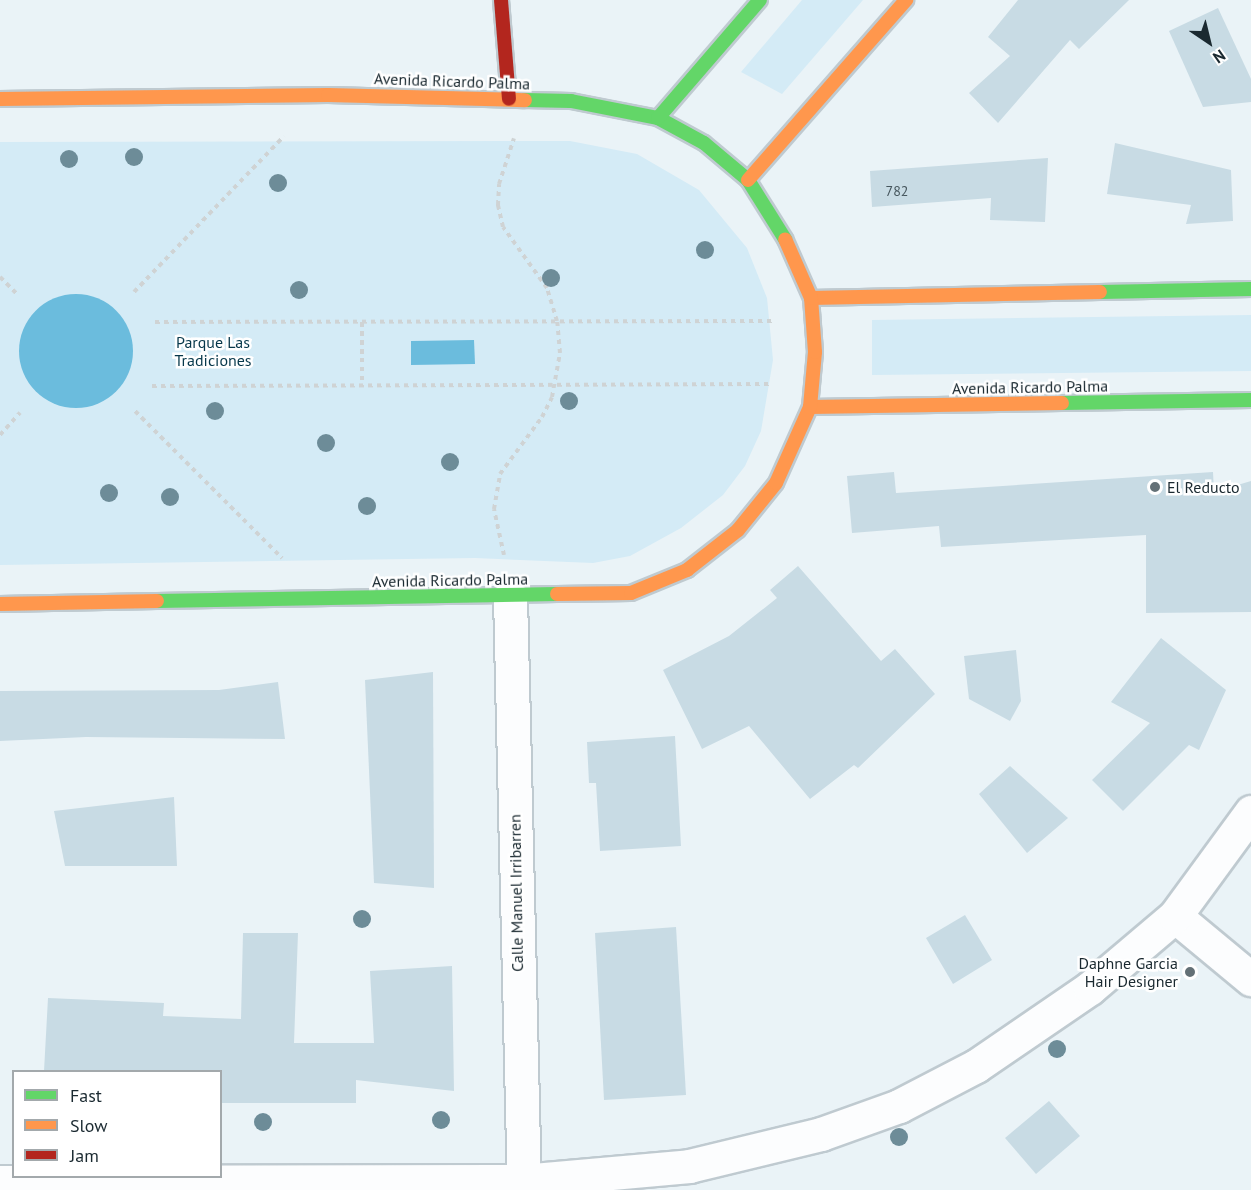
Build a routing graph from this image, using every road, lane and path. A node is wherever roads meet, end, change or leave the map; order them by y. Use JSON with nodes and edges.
{"nodes":[{"id":1,"x":501,"y":0,"type":"edge"},
{"id":2,"x":760,"y":0,"type":"edge"},
{"id":3,"x":906,"y":0,"type":"edge"},
{"id":4,"x":328,"y":95,"type":"junction"},
{"id":5,"x":0,"y":99,"type":"edge"},
{"id":6,"x":509,"y":99,"type":"junction"},
{"id":7,"x":658,"y":118,"type":"junction"},
{"id":8,"x":748,"y":180,"type":"junction"},
{"id":9,"x":0,"y":277,"type":"edge"},
{"id":10,"x":1251,"y":289,"type":"edge"},
{"id":11,"x":134,"y":292,"type":"dead end"},
{"id":12,"x":17,"y":294,"type":"dead end"},
{"id":13,"x":810,"y":298,"type":"junction"},
{"id":14,"x":558,"y":321,"type":"junction"},
{"id":15,"x":155,"y":322,"type":"dead end"},
{"id":16,"x":362,"y":322,"type":"junction"},
{"id":17,"x":812,"y":323,"type":"junction"},
{"id":18,"x":555,"y":385,"type":"junction"},
{"id":19,"x":152,"y":386,"type":"dead end"},
{"id":20,"x":362,"y":386,"type":"junction"},
{"id":21,"x":812,"y":387,"type":"junction"},
{"id":22,"x":1251,"y":400,"type":"edge"},
{"id":23,"x":810,"y":407,"type":"junction"},
{"id":24,"x":135,"y":411,"type":"dead end"},
{"id":25,"x":20,"y":413,"type":"dead end"},
{"id":26,"x":0,"y":435,"type":"edge"},
{"id":27,"x":288,"y":565,"type":"dead end"},
{"id":28,"x":510,"y":596,"type":"junction"},
{"id":29,"x":0,"y":604,"type":"edge"},
{"id":30,"x":1251,"y":812,"type":"edge"},
{"id":31,"x":1175,"y":916,"type":"junction"},
{"id":32,"x":1251,"y":979,"type":"edge"},
{"id":33,"x":0,"y":1182,"type":"edge"},
{"id":34,"x":523,"y":1185,"type":"edge"},
{"id":35,"x":124,"y":1186,"type":"edge"}],
"edges":[{"from":1,"to":6,"type":"main road"},
{"from":2,"to":7,"type":"main road"},
{"from":3,"to":8,"type":"main road"},
{"from":4,"to":5,"type":"main road","name":"Avenida Ricardo Palma"},
{"from":4,"to":6,"type":"main road","name":"Avenida Ricardo Palma"},
{"from":4,"to":11,"type":"path"},
{"from":6,"to":7,"type":"main road","name":"Avenida Ricardo Palma"},
{"from":6,"to":14,"type":"path"},
{"from":7,"to":8,"type":"main road","name":"Avenida Ricardo Palma"},
{"from":8,"to":13,"type":"main road","name":"Avenida Ricardo Palma"},
{"from":9,"to":12,"type":"path"},
{"from":10,"to":13,"type":"main road"},
{"from":13,"to":17,"type":"main road","name":"Avenida Ricardo Palma"},
{"from":14,"to":16,"type":"path"},
{"from":14,"to":17,"type":"path"},
{"from":14,"to":18,"type":"path"},
{"from":15,"to":16,"type":"path"},
{"from":16,"to":20,"type":"path"},
{"from":17,"to":21,"type":"main road","name":"Avenida Ricardo Palma"},
{"from":18,"to":20,"type":"path"},
{"from":18,"to":21,"type":"path"},
{"from":18,"to":28,"type":"path"},
{"from":19,"to":20,"type":"path"},
{"from":21,"to":23,"type":"main road","name":"Avenida Ricardo Palma"},
{"from":22,"to":23,"type":"main road","name":"Avenida Ricardo Palma"},
{"from":23,"to":28,"type":"main road","name":"Avenida Ricardo Palma"},
{"from":24,"to":27,"type":"path"},
{"from":25,"to":26,"type":"path"},
{"from":28,"to":29,"type":"main road","name":"Avenida Ricardo Palma"},
{"from":28,"to":34,"type":"street","name":"Calle Manuel Irribarren"},
{"from":30,"to":31,"type":"street"},
{"from":31,"to":32,"type":"street"},
{"from":31,"to":34,"type":"street"},
{"from":33,"to":35,"type":"street"},
{"from":34,"to":35,"type":"street"}]}
